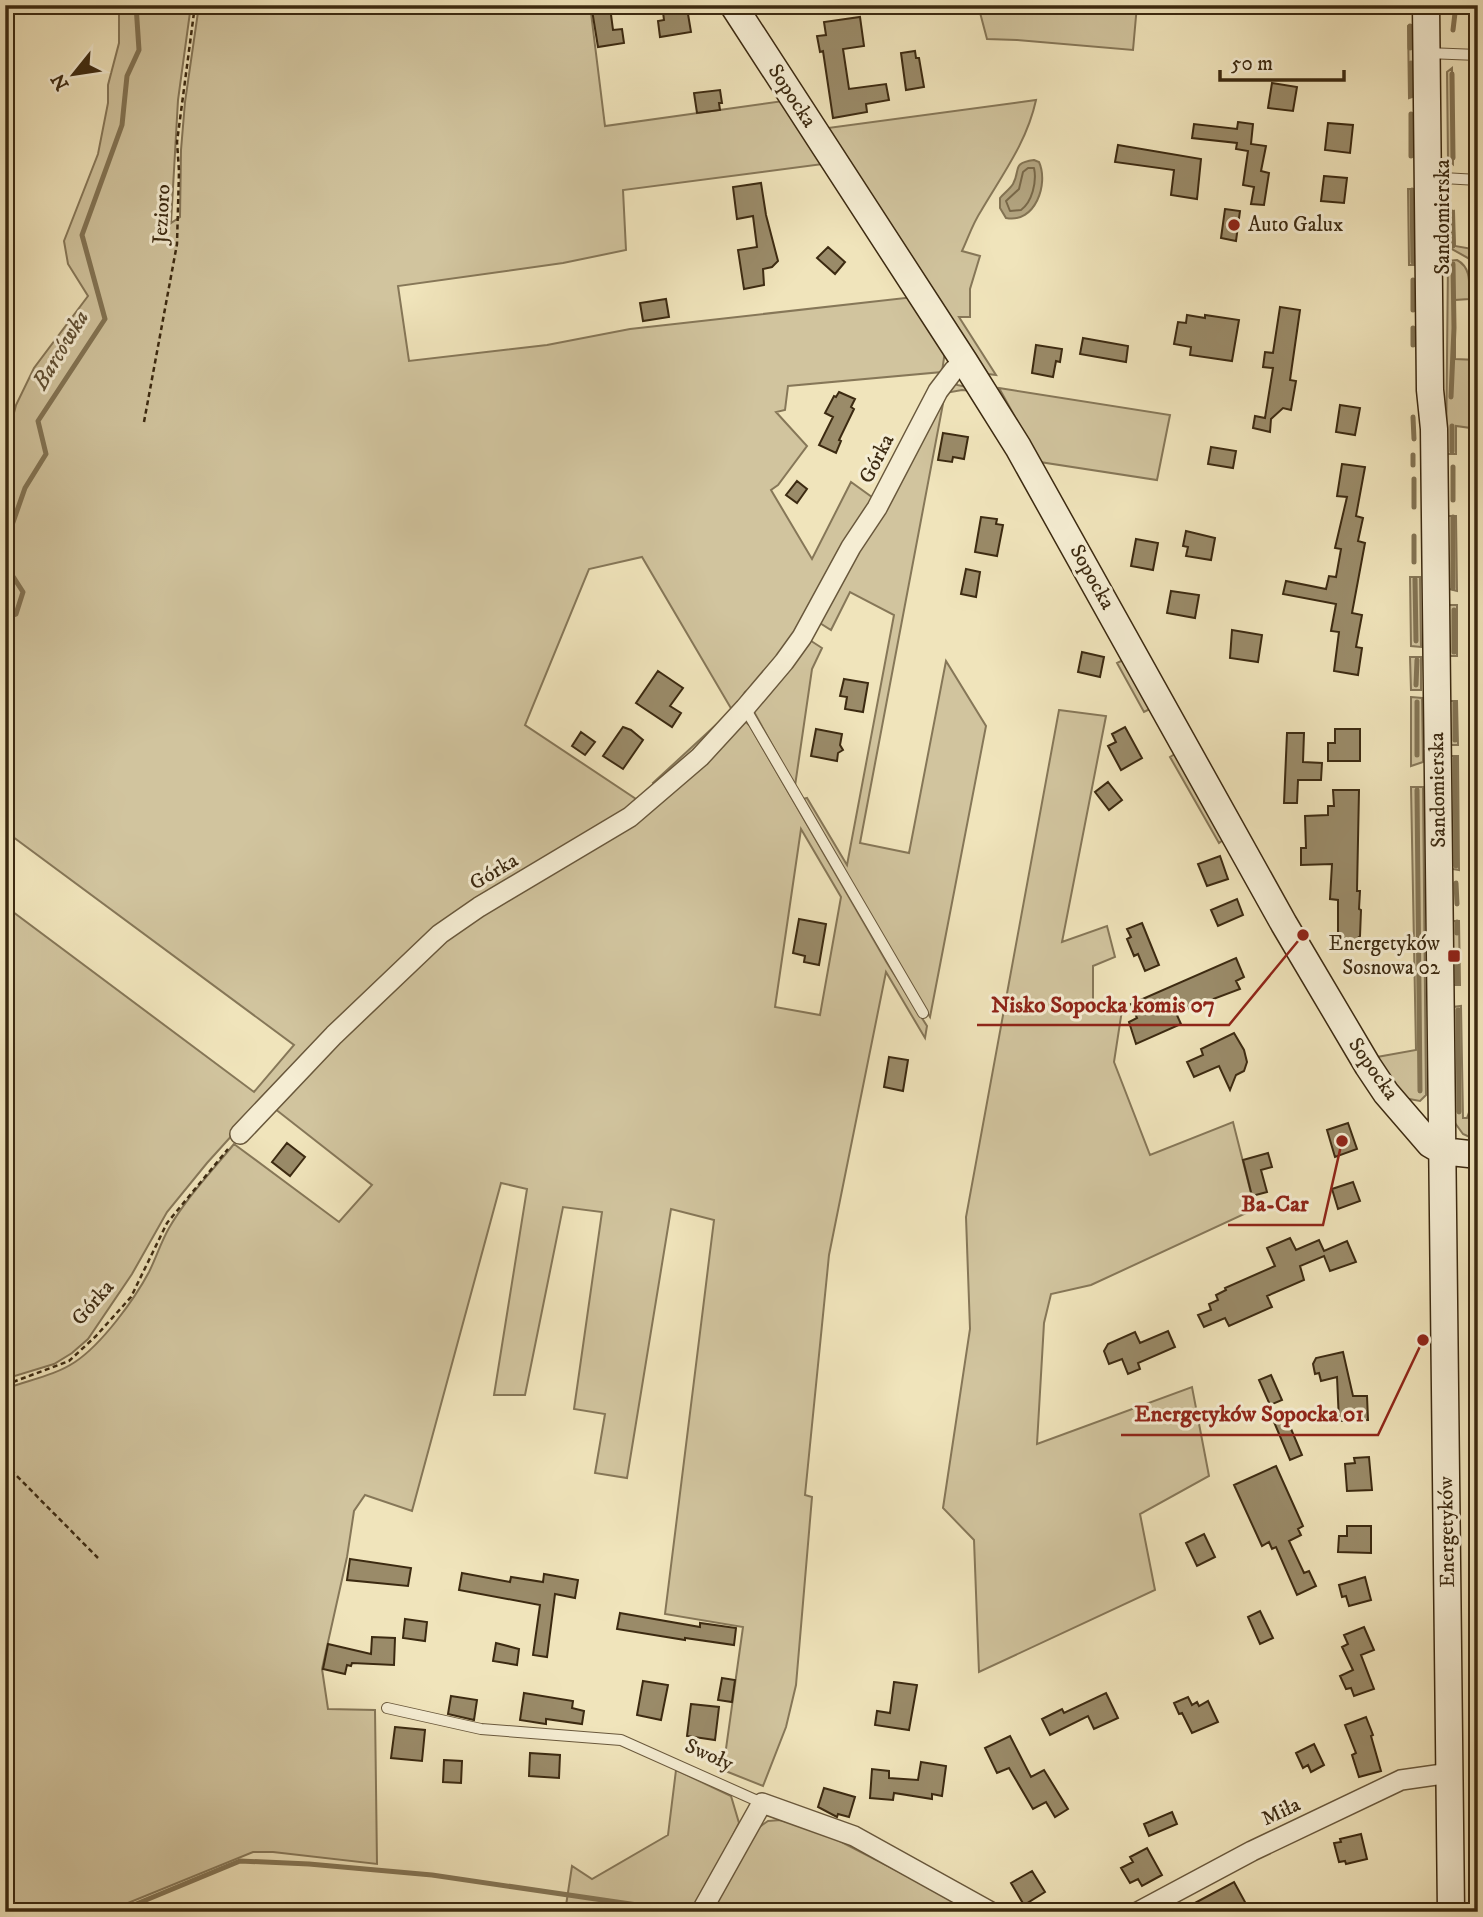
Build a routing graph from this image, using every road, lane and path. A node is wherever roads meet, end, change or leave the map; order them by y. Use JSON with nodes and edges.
{"nodes":[{"id":1,"x":195,"y":5,"type":"edge"},
{"id":2,"x":733,"y":5,"type":"edge"},
{"id":3,"x":1426,"y":5,"type":"edge"},
{"id":4,"x":1441,"y":5,"type":"edge"},
{"id":5,"x":1434,"y":53,"type":"junction"},
{"id":6,"x":1478,"y":55,"type":"edge"},
{"id":7,"x":1428,"y":151,"type":"junction"},
{"id":8,"x":1443,"y":178,"type":"junction"},
{"id":9,"x":1478,"y":180,"type":"edge"},
{"id":10,"x":964,"y":361,"type":"junction"},
{"id":11,"x":145,"y":422,"type":"dead end"},
{"id":12,"x":1434,"y":429,"type":"junction"},
{"id":13,"x":745,"y":708,"type":"junction"},
{"id":14,"x":923,"y":1013,"type":"dead end"},
{"id":15,"x":240,"y":1134,"type":"joint"},
{"id":16,"x":1442,"y":1152,"type":"junction"},
{"id":17,"x":1478,"y":1155,"type":"edge"},
{"id":18,"x":5,"y":1385,"type":"edge"},
{"id":19,"x":5,"y":1464,"type":"edge"},
{"id":20,"x":98,"y":1558,"type":"dead end"},
{"id":21,"x":387,"y":1707,"type":"dead end"},
{"id":22,"x":1450,"y":1773,"type":"junction"},
{"id":23,"x":762,"y":1804,"type":"junction"},
{"id":24,"x":703,"y":1909,"type":"edge"},
{"id":25,"x":992,"y":1912,"type":"edge"},
{"id":26,"x":1138,"y":1912,"type":"edge"},
{"id":27,"x":1451,"y":1912,"type":"edge"}],
"edges":[{"from":1,"to":11,"type":"path","name":"Jezioro"},
{"from":2,"to":10,"type":"main road","name":"Sopocka"},
{"from":3,"to":5,"type":"main road","name":"Sandomierska"},
{"from":4,"to":5,"type":"main road","name":"Sandomierska"},
{"from":5,"to":6,"type":"lane"},
{"from":5,"to":7,"type":"main road","name":"Sandomierska"},
{"from":5,"to":8,"type":"main road","name":"Sandomierska"},
{"from":7,"to":8,"type":"lane"},
{"from":7,"to":12,"type":"main road","name":"Sandomierska"},
{"from":8,"to":9,"type":"lane"},
{"from":8,"to":12,"type":"main road","name":"Sandomierska"},
{"from":10,"to":13,"type":"street","name":"Górka"},
{"from":10,"to":16,"type":"main road","name":"Sopocka"},
{"from":12,"to":16,"type":"main road","name":"Sandomierska"},
{"from":13,"to":14,"type":"lane"},
{"from":13,"to":15,"type":"street","name":"Górka"},
{"from":15,"to":18,"type":"path","name":"Górka"},
{"from":16,"to":17,"type":"main road"},
{"from":16,"to":22,"type":"main road","name":"Energetyków"},
{"from":19,"to":20,"type":"path"},
{"from":21,"to":23,"type":"lane","name":"Swoły"},
{"from":22,"to":26,"type":"street","name":"Miła"},
{"from":22,"to":27,"type":"main road","name":"Energetyków"},
{"from":23,"to":24,"type":"street"},
{"from":23,"to":25,"type":"street","name":"Swoły"}]}
